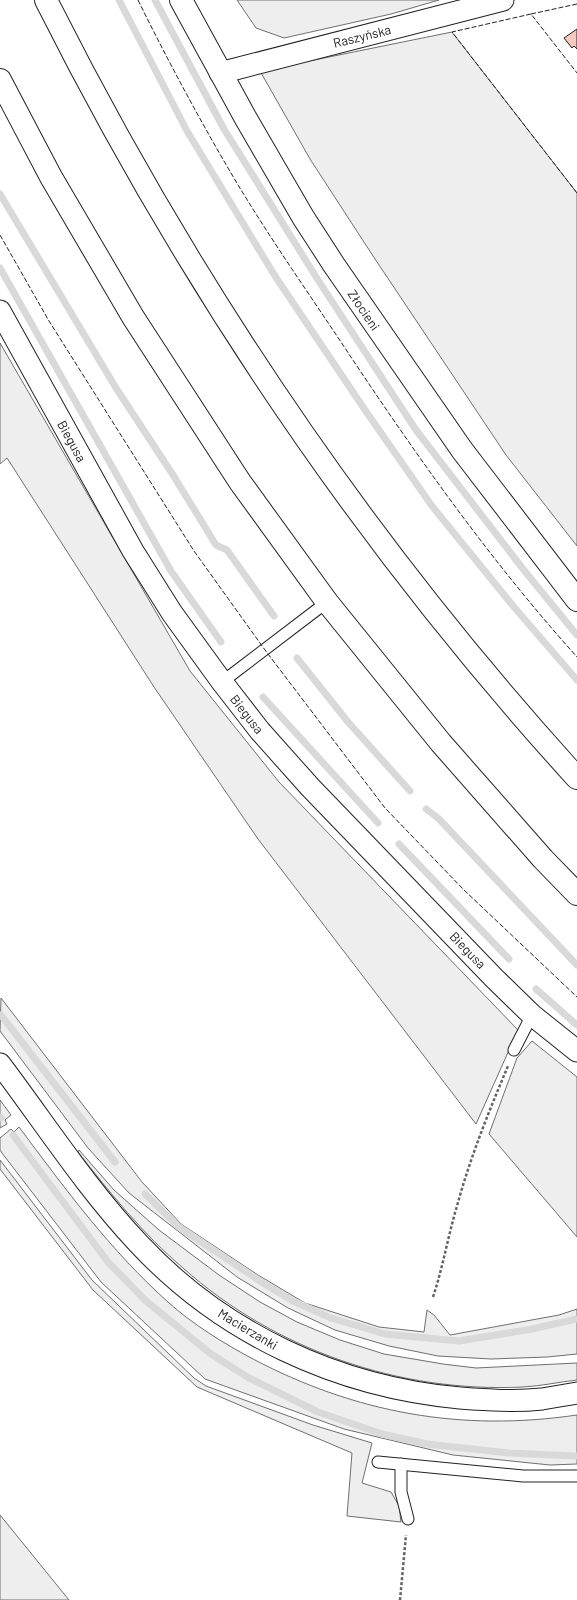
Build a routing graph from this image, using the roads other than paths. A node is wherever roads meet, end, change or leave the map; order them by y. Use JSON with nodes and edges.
{"nodes":[{"id":1,"x":46,"y":0,"type":"edge"},
{"id":2,"x":181,"y":0,"type":"edge"},
{"id":3,"x":503,"y":0,"type":"edge"},
{"id":4,"x":220,"y":73,"type":"junction"},
{"id":5,"x":0,"y":80,"type":"edge"},
{"id":6,"x":0,"y":311,"type":"edge"},
{"id":7,"x":577,"y":600,"type":"edge"},
{"id":8,"x":327,"y":602,"type":"junction"},
{"id":9,"x":222,"y":682,"type":"junction"},
{"id":10,"x":577,"y":778,"type":"edge"},
{"id":11,"x":577,"y":894,"type":"edge"},
{"id":12,"x":532,"y":1015,"type":"junction"},
{"id":13,"x":514,"y":1050,"type":"road end"},
{"id":14,"x":577,"y":1051,"type":"edge"},
{"id":15,"x":0,"y":1064,"type":"edge"},
{"id":16,"x":577,"y":1393,"type":"edge"},
{"id":17,"x":378,"y":1462,"type":"dead end"},
{"id":18,"x":401,"y":1464,"type":"junction"},
{"id":19,"x":577,"y":1476,"type":"edge"},
{"id":20,"x":408,"y":1519,"type":"road end"}],
"edges":[{"from":1,"to":10,"type":"main road"},
{"from":2,"to":4,"type":"main road","name":"Złocieni"},
{"from":3,"to":4,"type":"street","name":"Raszyńska"},
{"from":4,"to":7,"type":"main road","name":"Złocieni"},
{"from":5,"to":8,"type":"main road"},
{"from":6,"to":9,"type":"street","name":"Biegusa"},
{"from":8,"to":9,"type":"lane"},
{"from":8,"to":11,"type":"main road"},
{"from":9,"to":12,"type":"street","name":"Biegusa"},
{"from":12,"to":13,"type":"lane"},
{"from":12,"to":14,"type":"street","name":"Biegusa"},
{"from":15,"to":16,"type":"street","name":"Macierzanki"},
{"from":17,"to":18,"type":"lane"},
{"from":18,"to":19,"type":"lane"},
{"from":18,"to":20,"type":"lane"}]}
